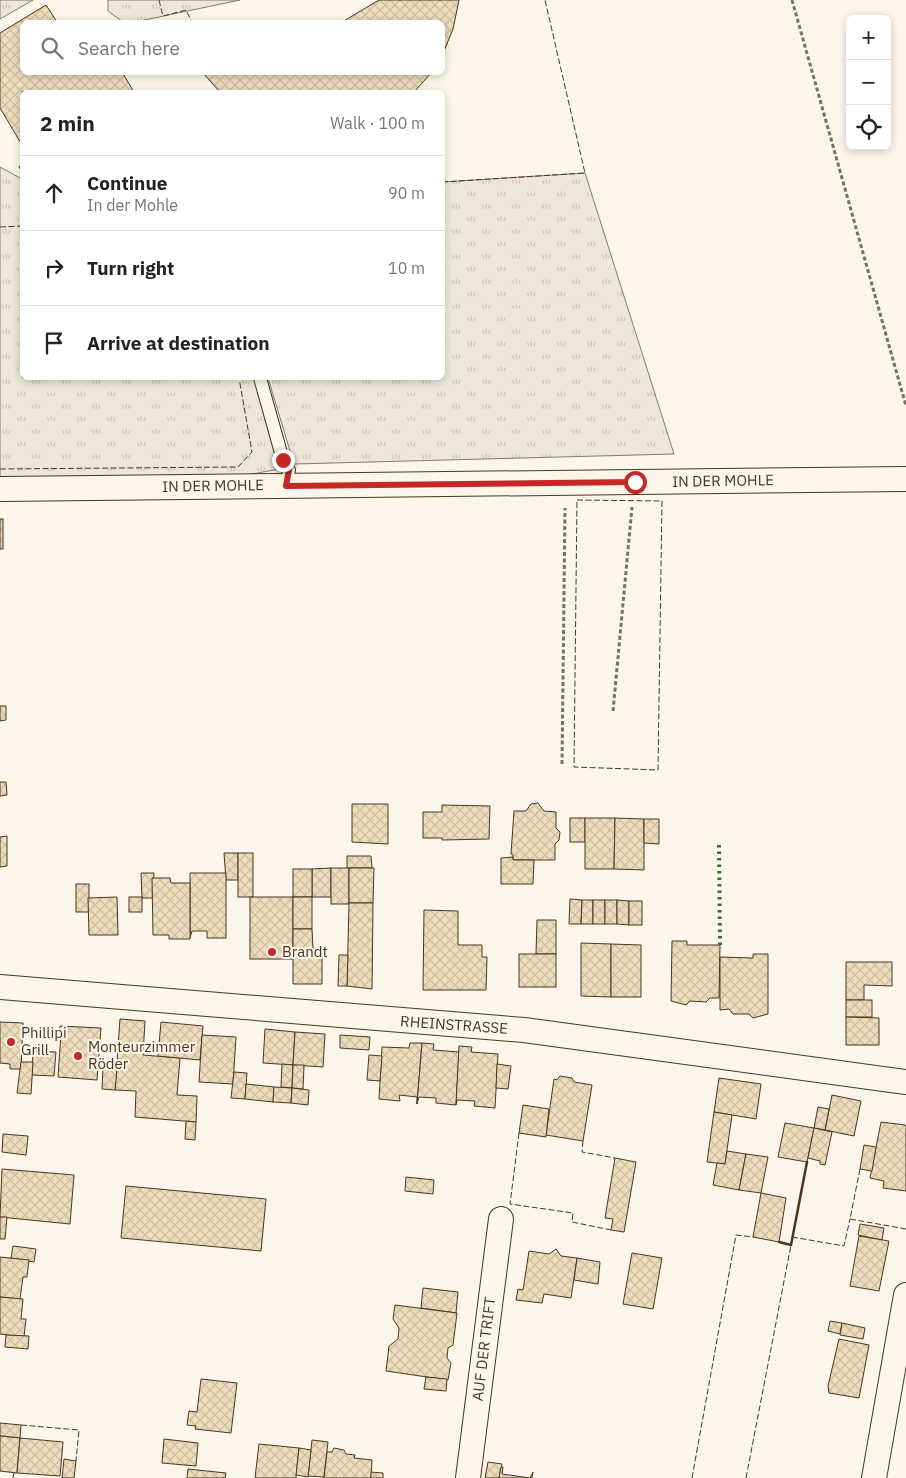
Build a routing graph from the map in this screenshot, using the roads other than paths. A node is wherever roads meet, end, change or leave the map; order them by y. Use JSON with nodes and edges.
{"nodes":[{"id":1,"x":261,"y":380,"type":"edge"},
{"id":2,"x":906,"y":479,"type":"edge"},
{"id":3,"x":286,"y":486,"type":"junction"},
{"id":4,"x":0,"y":489,"type":"edge"},
{"id":5,"x":0,"y":987,"type":"edge"},
{"id":6,"x":906,"y":1082,"type":"edge"},
{"id":7,"x":501,"y":1219,"type":"dead end"},
{"id":8,"x":906,"y":1295,"type":"edge"},
{"id":9,"x":903,"y":1332,"type":"edge"},
{"id":10,"x":468,"y":1478,"type":"edge"},
{"id":11,"x":874,"y":1478,"type":"edge"}],
"edges":[{"from":1,"to":3,"type":"lane"},
{"from":2,"to":3,"type":"street","name":"IN DER MOHLE"},
{"from":3,"to":4,"type":"street","name":"IN DER MOHLE"},
{"from":5,"to":6,"type":"street","name":"RHEINSTRASSE"},
{"from":7,"to":10,"type":"street","name":"AUF DER TRIFT"},
{"from":8,"to":9,"type":"street"},
{"from":9,"to":11,"type":"street"}]}
